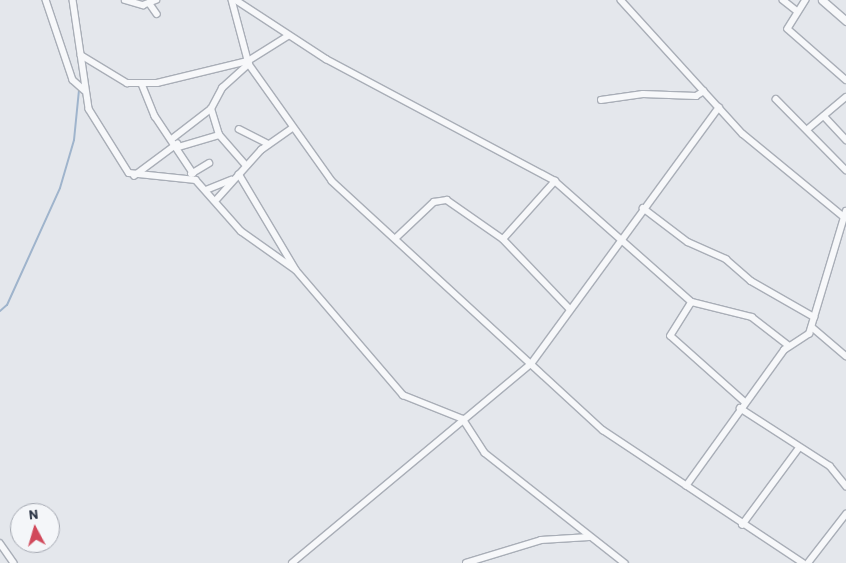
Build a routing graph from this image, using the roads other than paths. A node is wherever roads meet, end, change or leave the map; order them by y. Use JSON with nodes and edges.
{"nodes":[{"id":1,"x":46,"y":0,"type":"edge"},
{"id":2,"x":73,"y":0,"type":"edge"},
{"id":3,"x":125,"y":0,"type":"edge"},
{"id":4,"x":156,"y":0,"type":"edge"},
{"id":5,"x":232,"y":0,"type":"edge"},
{"id":6,"x":236,"y":0,"type":"edge"},
{"id":7,"x":621,"y":0,"type":"edge"},
{"id":8,"x":784,"y":0,"type":"edge"},
{"id":9,"x":806,"y":0,"type":"edge"},
{"id":10,"x":822,"y":0,"type":"edge"},
{"id":11,"x":150,"y":4,"type":"junction"},
{"id":12,"x":797,"y":11,"type":"junction"},
{"id":13,"x":157,"y":14,"type":"dead end"},
{"id":14,"x":846,"y":22,"type":"edge"},
{"id":15,"x":288,"y":36,"type":"junction"},
{"id":16,"x":81,"y":54,"type":"junction"},
{"id":17,"x":248,"y":62,"type":"junction"},
{"id":18,"x":846,"y":80,"type":"edge"},
{"id":19,"x":142,"y":84,"type":"junction"},
{"id":20,"x":84,"y":90,"type":"junction"},
{"id":21,"x":704,"y":92,"type":"junction"},
{"id":22,"x":846,"y":97,"type":"edge"},
{"id":23,"x":776,"y":99,"type":"dead end"},
{"id":24,"x":601,"y":100,"type":"dead end"},
{"id":25,"x":719,"y":107,"type":"junction"},
{"id":26,"x":211,"y":109,"type":"junction"},
{"id":27,"x":824,"y":116,"type":"junction"},
{"id":28,"x":292,"y":128,"type":"junction"},
{"id":29,"x":809,"y":128,"type":"junction"},
{"id":30,"x":239,"y":129,"type":"dead end"},
{"id":31,"x":219,"y":135,"type":"junction"},
{"id":32,"x":846,"y":140,"type":"edge"},
{"id":33,"x":176,"y":143,"type":"junction"},
{"id":34,"x":268,"y":144,"type":"junction"},
{"id":35,"x":209,"y":162,"type":"dead end"},
{"id":36,"x":246,"y":166,"type":"junction"},
{"id":37,"x":846,"y":170,"type":"edge"},
{"id":38,"x":191,"y":174,"type":"junction"},
{"id":39,"x":239,"y":174,"type":"junction"},
{"id":40,"x":134,"y":176,"type":"junction"},
{"id":41,"x":231,"y":180,"type":"junction"},
{"id":42,"x":555,"y":181,"type":"junction"},
{"id":43,"x":206,"y":190,"type":"junction"},
{"id":44,"x":217,"y":199,"type":"junction"},
{"id":45,"x":643,"y":208,"type":"junction"},
{"id":46,"x":844,"y":214,"type":"edge"},
{"id":47,"x":621,"y":236,"type":"junction"},
{"id":48,"x":396,"y":238,"type":"junction"},
{"id":49,"x":503,"y":239,"type":"junction"},
{"id":50,"x":296,"y":270,"type":"junction"},
{"id":51,"x":692,"y":302,"type":"junction"},
{"id":52,"x":570,"y":309,"type":"junction"},
{"id":53,"x":814,"y":317,"type":"junction"},
{"id":54,"x":812,"y":328,"type":"junction"},
{"id":55,"x":788,"y":345,"type":"junction"},
{"id":56,"x":846,"y":356,"type":"edge"},
{"id":57,"x":531,"y":364,"type":"junction"},
{"id":58,"x":744,"y":401,"type":"junction"},
{"id":59,"x":740,"y":408,"type":"junction"},
{"id":60,"x":463,"y":419,"type":"junction"},
{"id":61,"x":799,"y":448,"type":"junction"},
{"id":62,"x":686,"y":486,"type":"junction"},
{"id":63,"x":846,"y":486,"type":"edge"},
{"id":64,"x":846,"y":514,"type":"edge"},
{"id":65,"x":742,"y":525,"type":"junction"},
{"id":66,"x":589,"y":538,"type":"junction"},
{"id":67,"x":0,"y":544,"type":"edge"},
{"id":68,"x":12,"y":562,"type":"edge"},
{"id":69,"x":292,"y":563,"type":"edge"},
{"id":70,"x":466,"y":563,"type":"edge"},
{"id":71,"x":625,"y":563,"type":"edge"},
{"id":72,"x":803,"y":563,"type":"edge"},
{"id":73,"x":808,"y":563,"type":"edge"}],
"edges":[{"from":1,"to":20,"type":"street"},
{"from":2,"to":16,"type":"street"},
{"from":3,"to":11,"type":"street"},
{"from":4,"to":11,"type":"street"},
{"from":5,"to":17,"type":"street"},
{"from":6,"to":15,"type":"street"},
{"from":7,"to":21,"type":"street"},
{"from":8,"to":12,"type":"street"},
{"from":9,"to":12,"type":"street"},
{"from":10,"to":14,"type":"street"},
{"from":11,"to":13,"type":"street"},
{"from":12,"to":18,"type":"street"},
{"from":15,"to":17,"type":"street"},
{"from":15,"to":42,"type":"street"},
{"from":16,"to":19,"type":"street"},
{"from":16,"to":20,"type":"street"},
{"from":17,"to":19,"type":"street"},
{"from":17,"to":26,"type":"street"},
{"from":17,"to":28,"type":"street"},
{"from":19,"to":33,"type":"street"},
{"from":20,"to":40,"type":"street"},
{"from":21,"to":24,"type":"street"},
{"from":21,"to":25,"type":"street"},
{"from":22,"to":27,"type":"street"},
{"from":23,"to":29,"type":"street"},
{"from":25,"to":45,"type":"street"},
{"from":25,"to":46,"type":"street"},
{"from":26,"to":31,"type":"street"},
{"from":26,"to":33,"type":"street"},
{"from":27,"to":29,"type":"street"},
{"from":27,"to":32,"type":"street"},
{"from":28,"to":34,"type":"street"},
{"from":28,"to":48,"type":"street"},
{"from":29,"to":37,"type":"street"},
{"from":30,"to":34,"type":"street"},
{"from":31,"to":33,"type":"street"},
{"from":31,"to":36,"type":"street"},
{"from":33,"to":38,"type":"street"},
{"from":33,"to":40,"type":"street"},
{"from":34,"to":36,"type":"street"},
{"from":35,"to":38,"type":"street"},
{"from":36,"to":39,"type":"street"},
{"from":38,"to":40,"type":"street"},
{"from":38,"to":43,"type":"street"},
{"from":39,"to":41,"type":"street"},
{"from":39,"to":50,"type":"street"},
{"from":41,"to":43,"type":"street"},
{"from":41,"to":44,"type":"street"},
{"from":42,"to":47,"type":"street"},
{"from":42,"to":49,"type":"street"},
{"from":43,"to":44,"type":"street"},
{"from":44,"to":50,"type":"street"},
{"from":45,"to":47,"type":"street"},
{"from":45,"to":53,"type":"street"},
{"from":46,"to":53,"type":"street"},
{"from":47,"to":51,"type":"street"},
{"from":47,"to":52,"type":"street"},
{"from":48,"to":49,"type":"street"},
{"from":48,"to":57,"type":"street"},
{"from":49,"to":52,"type":"street"},
{"from":50,"to":60,"type":"street"},
{"from":51,"to":55,"type":"street"},
{"from":51,"to":58,"type":"street"},
{"from":52,"to":57,"type":"street"},
{"from":53,"to":54,"type":"street"},
{"from":54,"to":55,"type":"street"},
{"from":54,"to":56,"type":"street"},
{"from":55,"to":58,"type":"street"},
{"from":57,"to":60,"type":"street"},
{"from":57,"to":62,"type":"street"},
{"from":58,"to":59,"type":"street"},
{"from":59,"to":61,"type":"street"},
{"from":59,"to":62,"type":"street"},
{"from":60,"to":66,"type":"street"},
{"from":60,"to":69,"type":"street"},
{"from":61,"to":63,"type":"street"},
{"from":61,"to":65,"type":"street"},
{"from":62,"to":65,"type":"street"},
{"from":64,"to":73,"type":"street"},
{"from":65,"to":72,"type":"street"},
{"from":66,"to":70,"type":"street"},
{"from":66,"to":71,"type":"street"},
{"from":67,"to":68,"type":"street"}]}
